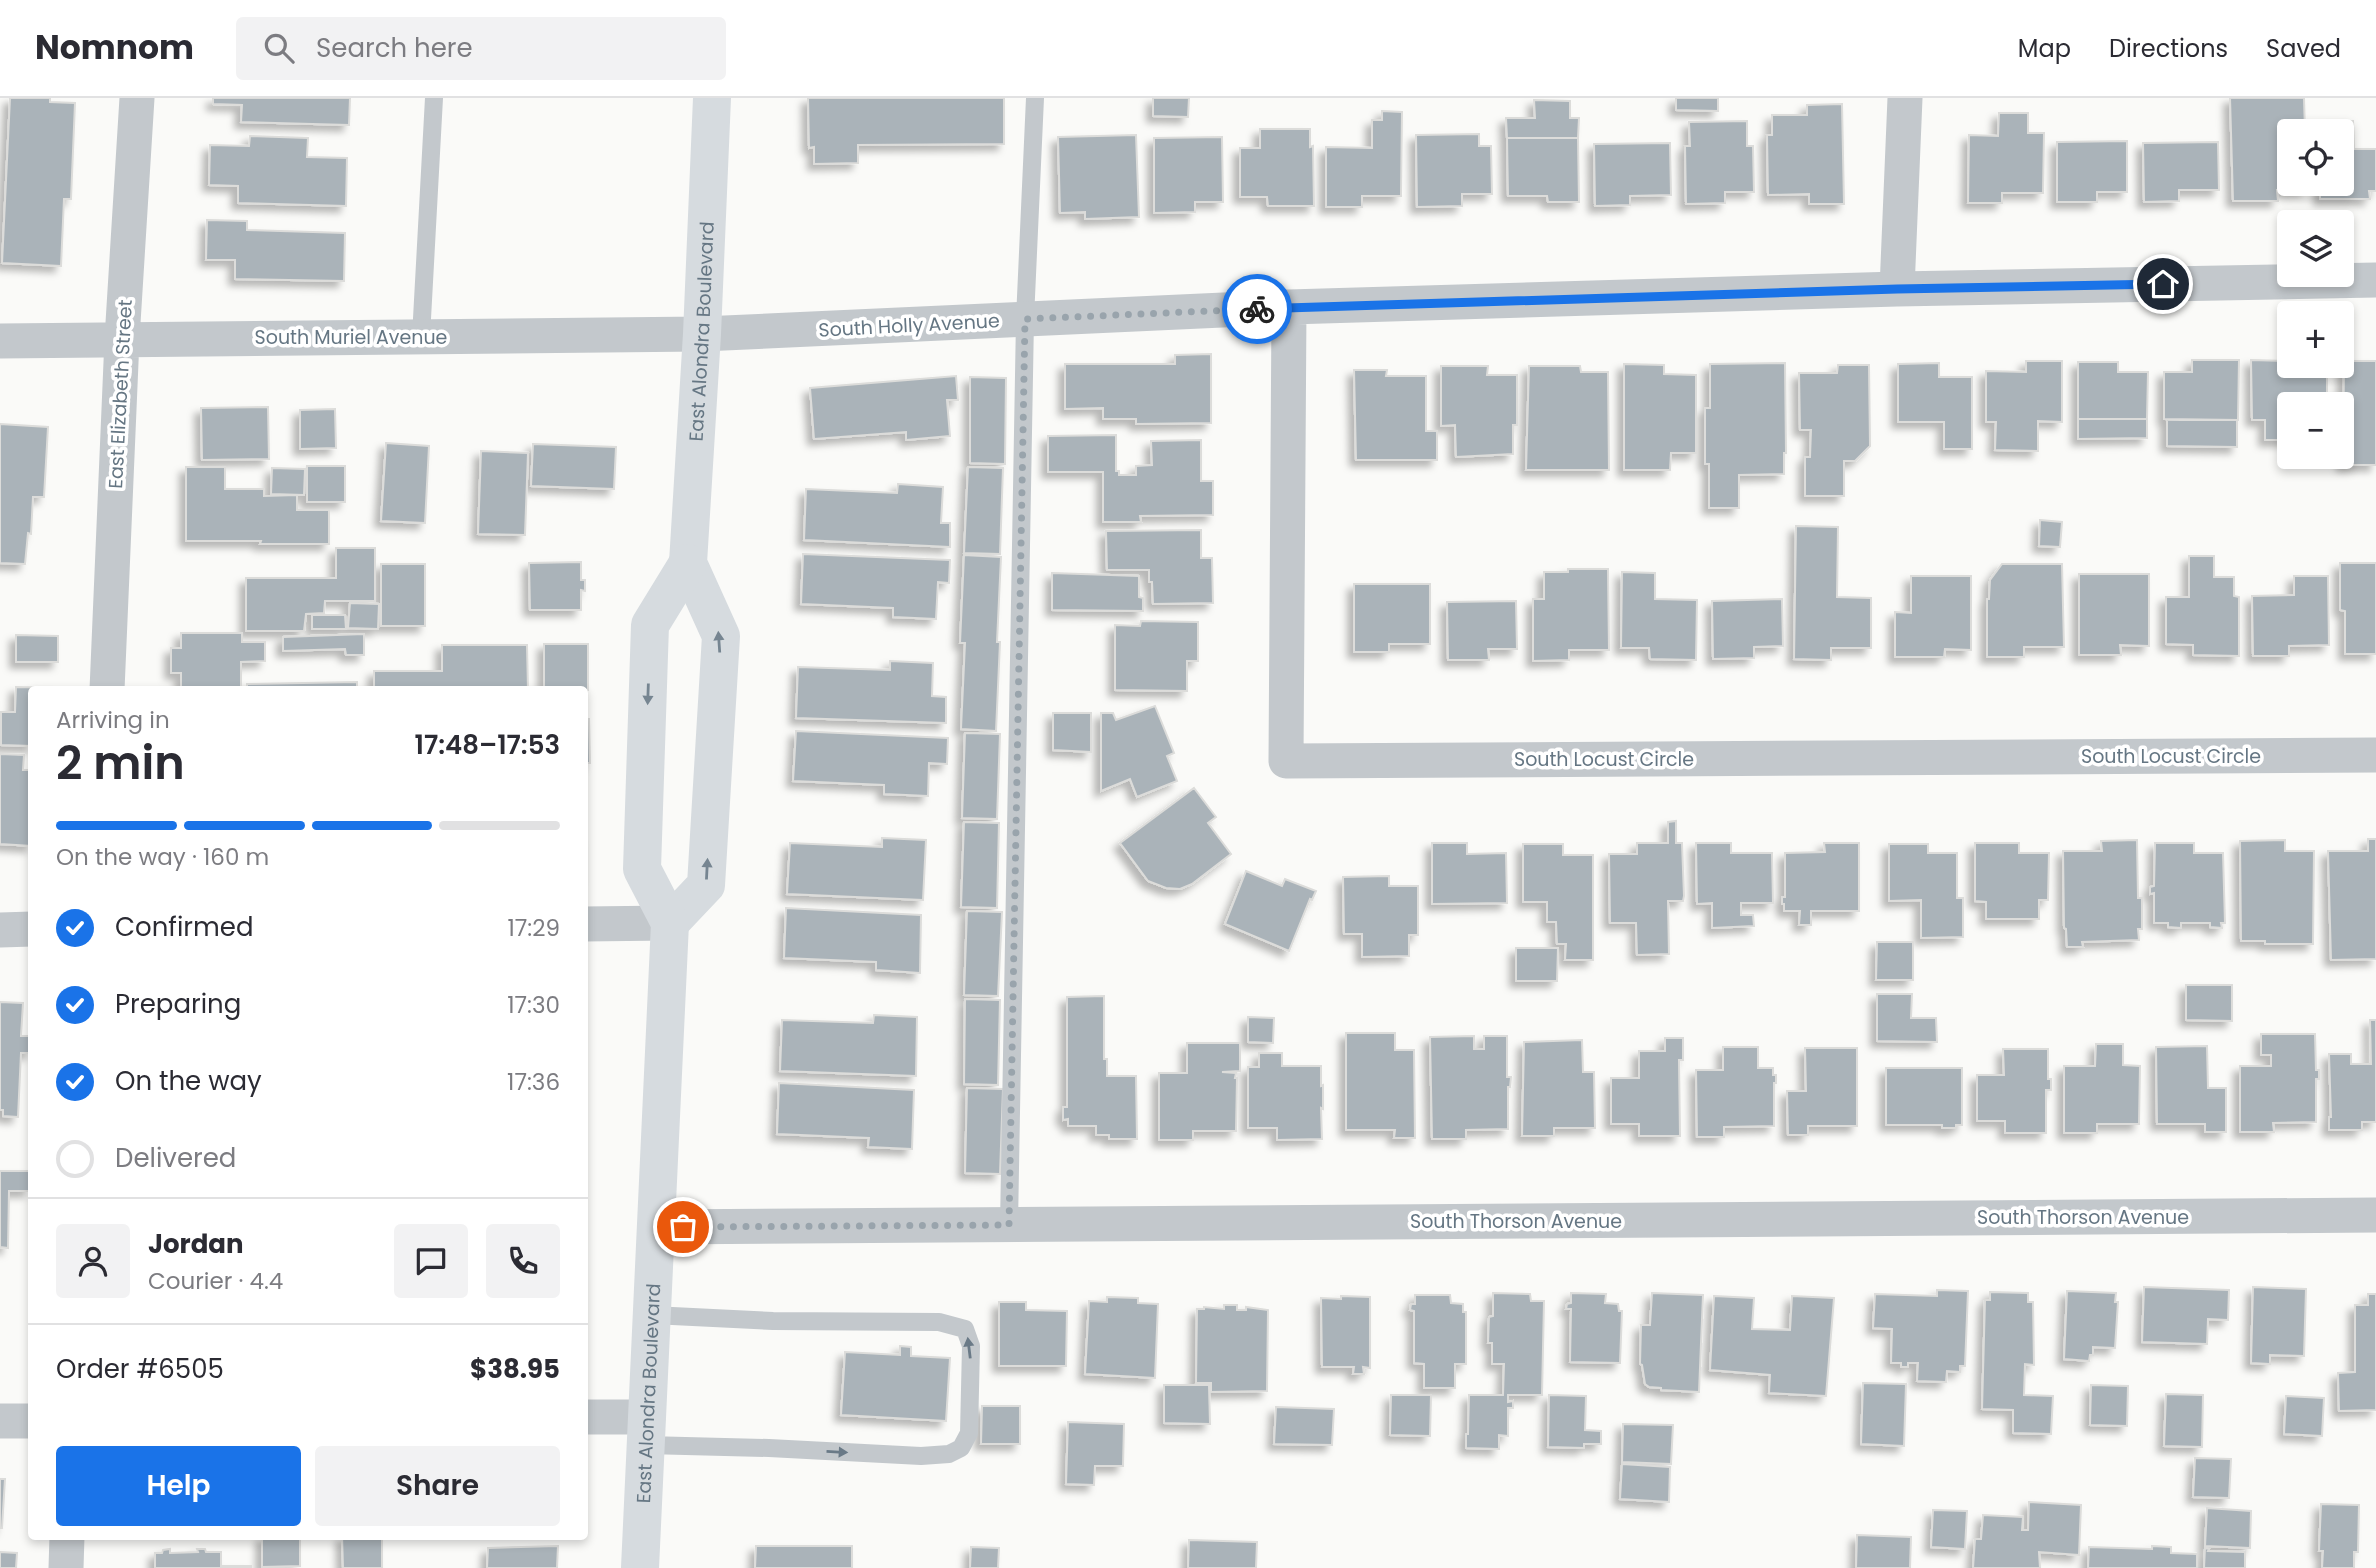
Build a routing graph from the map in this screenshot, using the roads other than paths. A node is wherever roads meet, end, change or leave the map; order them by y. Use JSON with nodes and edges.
{"nodes":[{"id":1,"x":137,"y":98,"type":"edge"},
{"id":2,"x":434,"y":98,"type":"edge"},
{"id":3,"x":712,"y":98,"type":"edge"},
{"id":4,"x":1035,"y":98,"type":"edge"},
{"id":5,"x":1905,"y":98,"type":"edge"},
{"id":6,"x":2376,"y":280,"type":"edge"},
{"id":7,"x":1897,"y":289,"type":"junction"},
{"id":8,"x":1289,"y":307,"type":"junction"},
{"id":9,"x":1025,"y":319,"type":"junction"},
{"id":10,"x":702,"y":334,"type":"junction"},
{"id":11,"x":421,"y":337,"type":"junction"},
{"id":12,"x":122,"y":339,"type":"junction"},
{"id":13,"x":0,"y":341,"type":"edge"},
{"id":14,"x":688,"y":563,"type":"junction"},
{"id":15,"x":107,"y":686,"type":"edge"},
{"id":16,"x":2376,"y":755,"type":"edge"},
{"id":17,"x":670,"y":923,"type":"junction"},
{"id":18,"x":588,"y":924,"type":"edge"},
{"id":19,"x":28,"y":929,"type":"edge"},
{"id":20,"x":0,"y":930,"type":"edge"},
{"id":21,"x":2376,"y":1215,"type":"edge"},
{"id":22,"x":1009,"y":1225,"type":"junction"},
{"id":23,"x":656,"y":1227,"type":"junction"},
{"id":24,"x":652,"y":1315,"type":"junction"},
{"id":25,"x":588,"y":1418,"type":"edge"},
{"id":26,"x":0,"y":1421,"type":"edge"},
{"id":27,"x":28,"y":1421,"type":"edge"},
{"id":28,"x":647,"y":1431,"type":"junction"},
{"id":29,"x":67,"y":1540,"type":"edge"},
{"id":30,"x":66,"y":1568,"type":"edge"},
{"id":31,"x":640,"y":1568,"type":"edge"}],
"edges":[{"from":1,"to":12,"type":"street","name":"East Elizabeth Street"},
{"from":2,"to":11,"type":"lane"},
{"from":3,"to":10,"type":"main road","name":"East Alondra Boulevard"},
{"from":4,"to":9,"type":"lane"},
{"from":5,"to":7,"type":"street"},
{"from":6,"to":7,"type":"street","name":"South Holly Avenue"},
{"from":7,"to":8,"type":"street","name":"South Holly Avenue"},
{"from":8,"to":9,"type":"street","name":"South Holly Avenue"},
{"from":8,"to":16,"type":"street","name":"South Locust Circle"},
{"from":9,"to":10,"type":"street","name":"South Holly Avenue"},
{"from":9,"to":22,"type":"lane"},
{"from":10,"to":11,"type":"street","name":"South Muriel Avenue"},
{"from":10,"to":14,"type":"main road","name":"East Alondra Boulevard"},
{"from":11,"to":12,"type":"street","name":"South Muriel Avenue"},
{"from":12,"to":13,"type":"street","name":"South Muriel Avenue"},
{"from":12,"to":15,"type":"street","name":"East Elizabeth Street"},
{"from":14,"to":17,"type":"main road","name":"East Alondra Boulevard","one_way":true},
{"from":17,"to":14,"type":"main road","name":"East Alondra Boulevard","one_way":true},
{"from":17,"to":18,"type":"street"},
{"from":17,"to":23,"type":"main road","name":"East Alondra Boulevard"},
{"from":19,"to":20,"type":"street"},
{"from":21,"to":22,"type":"street","name":"South Thorson Avenue"},
{"from":22,"to":23,"type":"street","name":"South Thorson Avenue"},
{"from":23,"to":24,"type":"main road","name":"East Alondra Boulevard"},
{"from":24,"to":28,"type":"main road","name":"East Alondra Boulevard"},
{"from":28,"to":24,"type":"lane","one_way":true},
{"from":25,"to":28,"type":"street"},
{"from":26,"to":27,"type":"street"},
{"from":28,"to":31,"type":"main road","name":"East Alondra Boulevard"},
{"from":29,"to":30,"type":"street"}]}
